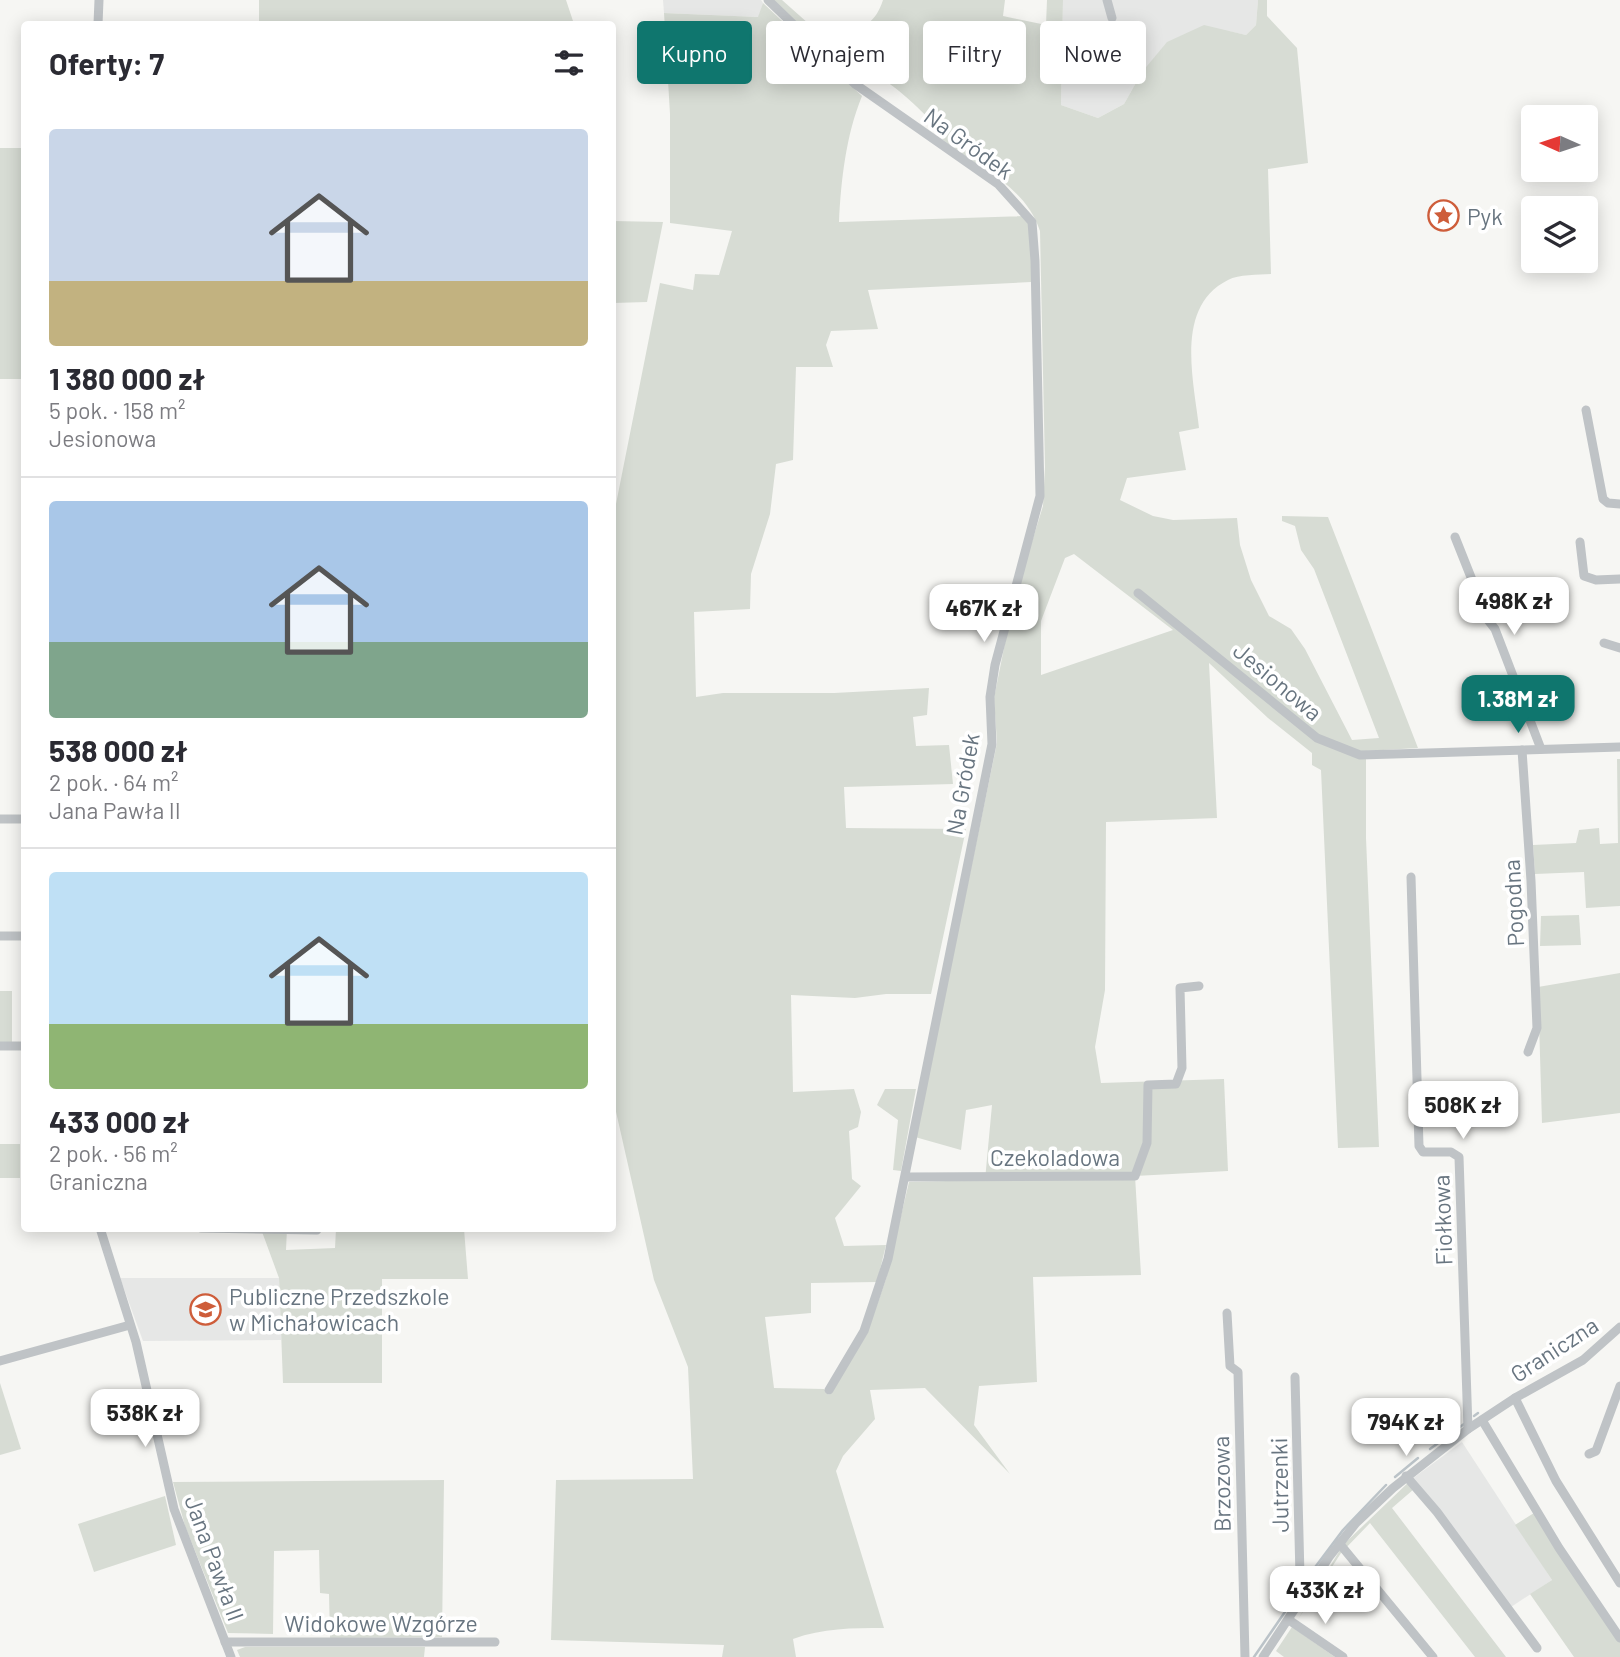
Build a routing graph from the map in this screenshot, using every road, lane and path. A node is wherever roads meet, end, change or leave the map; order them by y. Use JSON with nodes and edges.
{"nodes":[{"id":1,"x":99,"y":0,"type":"edge"},
{"id":2,"x":768,"y":0,"type":"edge"},
{"id":3,"x":1107,"y":0,"type":"edge"},
{"id":4,"x":1112,"y":18,"type":"dead end"},
{"id":5,"x":99,"y":21,"type":"edge"},
{"id":6,"x":1586,"y":410,"type":"dead end"},
{"id":7,"x":1620,"y":504,"type":"edge"},
{"id":8,"x":1455,"y":537,"type":"dead end"},
{"id":9,"x":1580,"y":542,"type":"dead end"},
{"id":10,"x":1620,"y":579,"type":"edge"},
{"id":11,"x":1138,"y":593,"type":"dead end"},
{"id":12,"x":1604,"y":643,"type":"dead end"},
{"id":13,"x":1620,"y":648,"type":"edge"},
{"id":14,"x":1620,"y":747,"type":"edge"},
{"id":15,"x":1541,"y":749,"type":"junction"},
{"id":16,"x":1522,"y":750,"type":"junction"},
{"id":17,"x":0,"y":819,"type":"edge"},
{"id":18,"x":21,"y":819,"type":"edge"},
{"id":19,"x":1411,"y":877,"type":"dead end"},
{"id":20,"x":0,"y":936,"type":"edge"},
{"id":21,"x":21,"y":936,"type":"edge"},
{"id":22,"x":1199,"y":986,"type":"dead end"},
{"id":23,"x":0,"y":1046,"type":"edge"},
{"id":24,"x":21,"y":1046,"type":"edge"},
{"id":25,"x":1528,"y":1052,"type":"dead end"},
{"id":26,"x":906,"y":1177,"type":"junction"},
{"id":27,"x":101,"y":1232,"type":"edge"},
{"id":28,"x":1227,"y":1313,"type":"dead end"},
{"id":29,"x":130,"y":1325,"type":"junction"},
{"id":30,"x":1620,"y":1329,"type":"edge"},
{"id":31,"x":0,"y":1361,"type":"edge"},
{"id":32,"x":1295,"y":1377,"type":"dead end"},
{"id":33,"x":1620,"y":1386,"type":"edge"},
{"id":34,"x":829,"y":1390,"type":"dead end"},
{"id":35,"x":1515,"y":1398,"type":"junction"},
{"id":36,"x":1482,"y":1420,"type":"junction"},
{"id":37,"x":1468,"y":1429,"type":"junction"},
{"id":38,"x":1588,"y":1454,"type":"dead end"},
{"id":39,"x":1406,"y":1476,"type":"junction"},
{"id":40,"x":1339,"y":1544,"type":"junction"},
{"id":41,"x":1620,"y":1583,"type":"edge"},
{"id":42,"x":1309,"y":1590,"type":"junction"},
{"id":43,"x":1289,"y":1620,"type":"junction"},
{"id":44,"x":1620,"y":1638,"type":"edge"},
{"id":45,"x":225,"y":1642,"type":"junction"},
{"id":46,"x":495,"y":1642,"type":"dead end"},
{"id":47,"x":1537,"y":1648,"type":"dead end"},
{"id":48,"x":231,"y":1657,"type":"edge"},
{"id":49,"x":1245,"y":1657,"type":"edge"},
{"id":50,"x":1263,"y":1657,"type":"edge"},
{"id":51,"x":1343,"y":1657,"type":"edge"},
{"id":52,"x":1433,"y":1657,"type":"edge"}],
"edges":[{"from":1,"to":5,"type":"street"},
{"from":2,"to":26,"type":"street","name":"Na Gródek"},
{"from":3,"to":4,"type":"street"},
{"from":6,"to":7,"type":"street"},
{"from":8,"to":15,"type":"street"},
{"from":9,"to":10,"type":"street"},
{"from":11,"to":16,"type":"street","name":"Jesionowa"},
{"from":12,"to":13,"type":"street"},
{"from":14,"to":15,"type":"street","name":"Jesionowa"},
{"from":15,"to":16,"type":"street","name":"Jesionowa"},
{"from":16,"to":25,"type":"street","name":"Pogodna"},
{"from":17,"to":18,"type":"street"},
{"from":19,"to":37,"type":"street","name":"Fiołkowa"},
{"from":20,"to":21,"type":"street"},
{"from":22,"to":26,"type":"street","name":"Czekoladowa"},
{"from":23,"to":24,"type":"street"},
{"from":26,"to":34,"type":"street","name":"Na Gródek"},
{"from":27,"to":29,"type":"street","name":"Jana Pawła II"},
{"from":28,"to":49,"type":"street","name":"Brzozowa"},
{"from":29,"to":31,"type":"street"},
{"from":29,"to":45,"type":"street","name":"Jana Pawła II"},
{"from":30,"to":35,"type":"street","name":"Graniczna"},
{"from":32,"to":42,"type":"street","name":"Jutrzenki"},
{"from":33,"to":38,"type":"street"},
{"from":35,"to":36,"type":"street","name":"Graniczna"},
{"from":35,"to":41,"type":"street"},
{"from":36,"to":37,"type":"street","name":"Graniczna"},
{"from":36,"to":44,"type":"street"},
{"from":37,"to":39,"type":"street","name":"Graniczna"},
{"from":39,"to":40,"type":"street","name":"Graniczna"},
{"from":39,"to":47,"type":"street"},
{"from":40,"to":42,"type":"street","name":"Graniczna"},
{"from":40,"to":52,"type":"street"},
{"from":42,"to":43,"type":"street","name":"Graniczna"},
{"from":43,"to":50,"type":"street","name":"Graniczna"},
{"from":43,"to":51,"type":"street"},
{"from":45,"to":46,"type":"street","name":"Widokowe Wzgórze"},
{"from":45,"to":48,"type":"street","name":"Jana Pawła II"}]}
